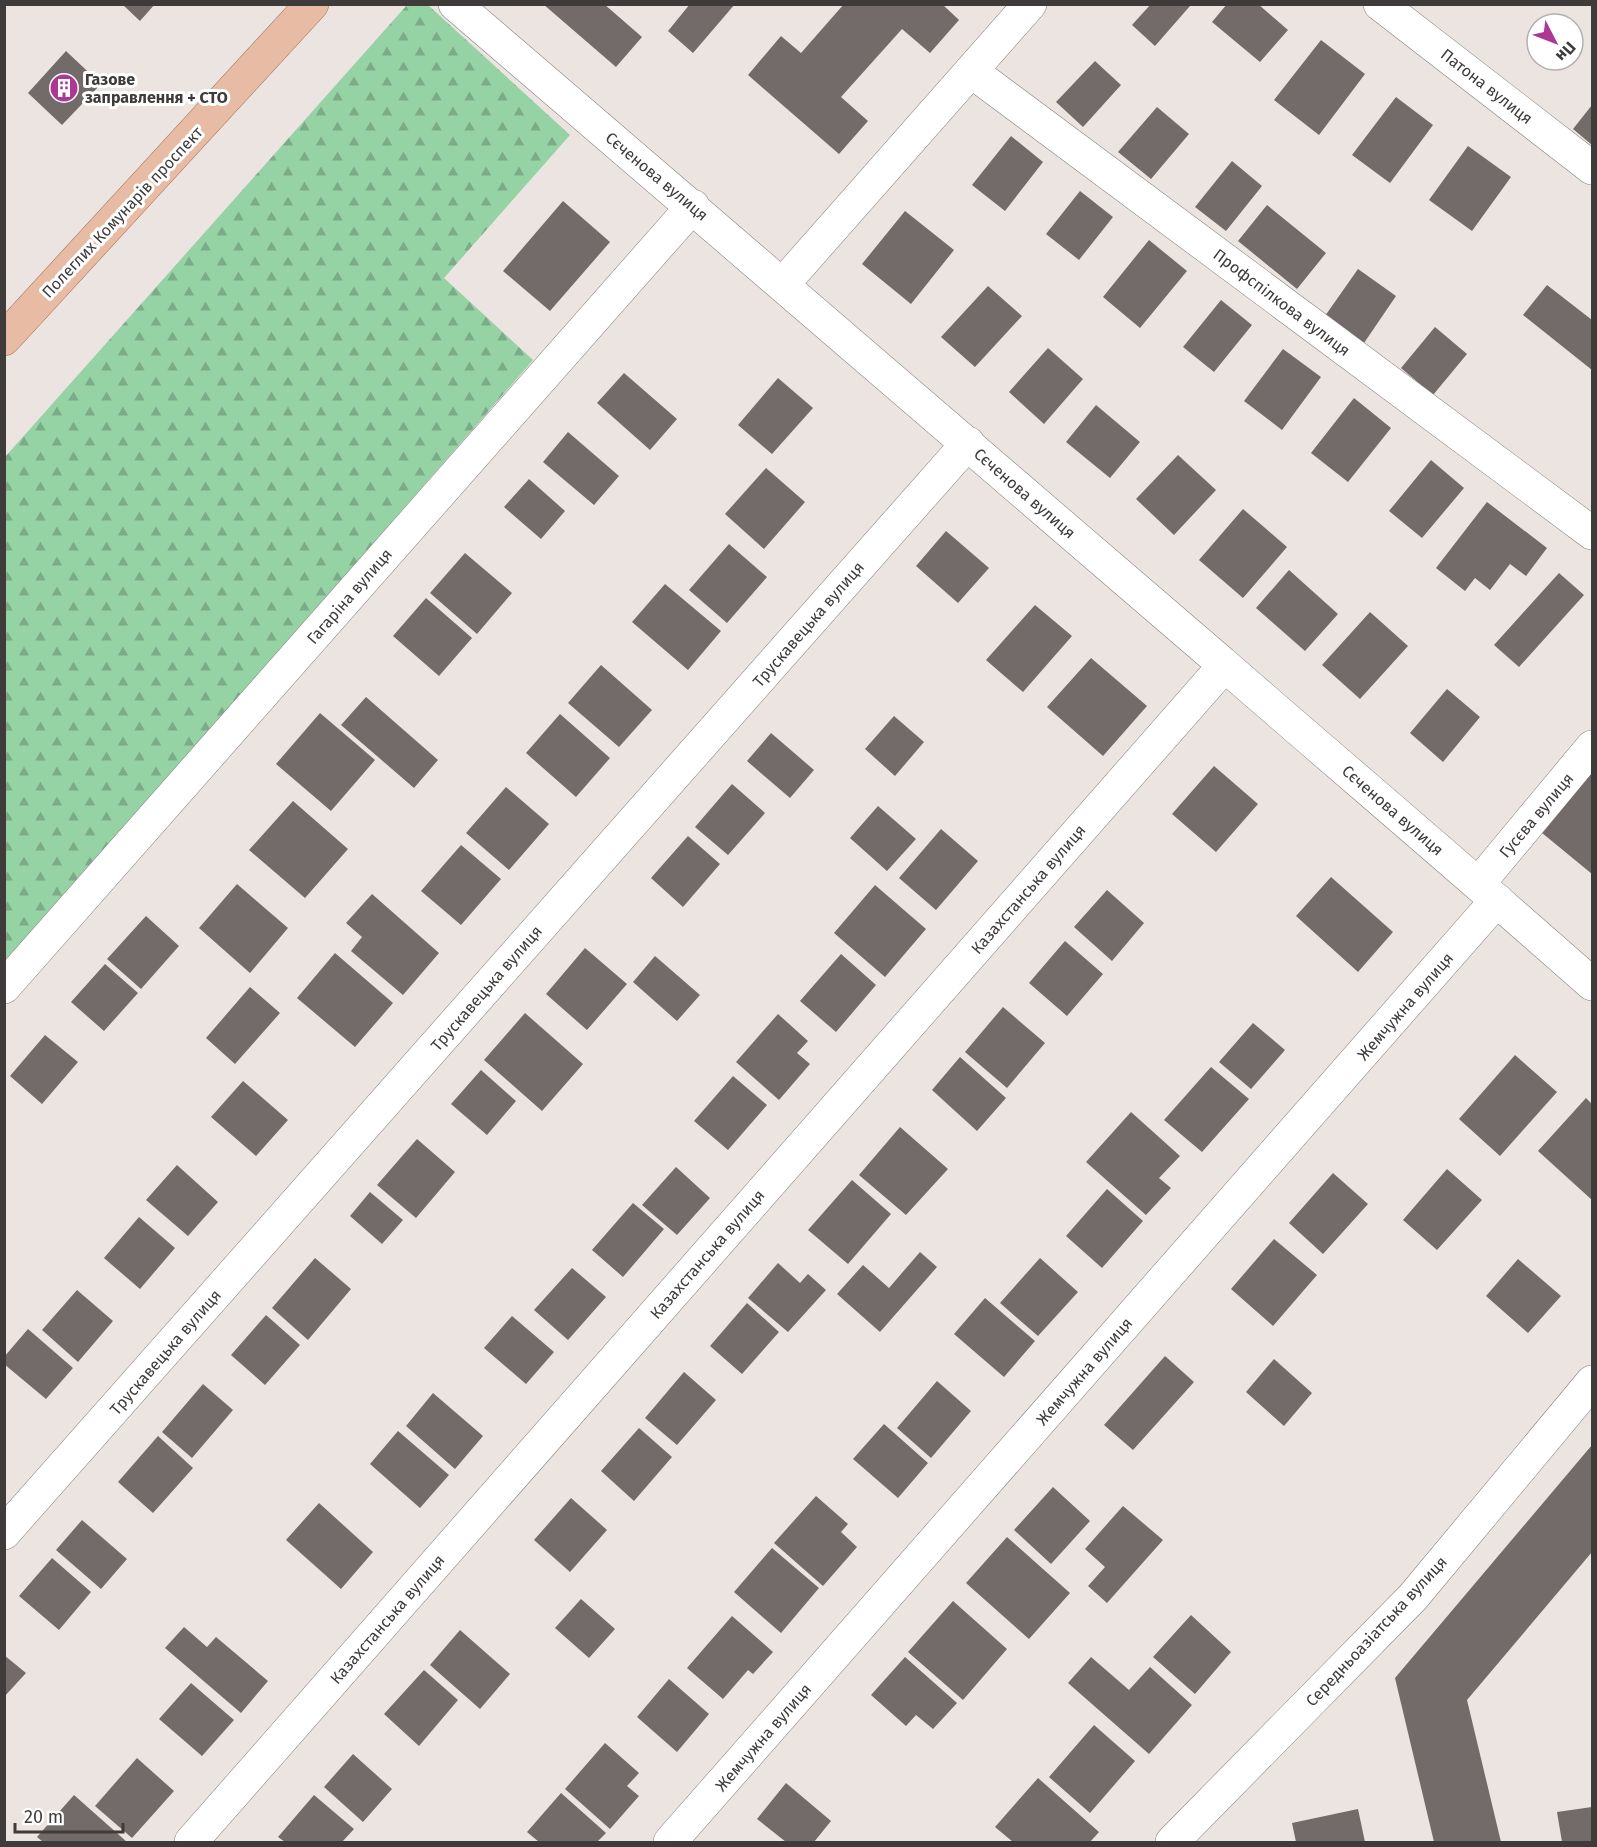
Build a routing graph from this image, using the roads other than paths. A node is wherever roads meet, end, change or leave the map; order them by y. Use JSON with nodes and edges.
{"nodes":[{"id":1,"x":312,"y":4,"type":"edge"},
{"id":2,"x":456,"y":4,"type":"edge"},
{"id":3,"x":1030,"y":4,"type":"edge"},
{"id":4,"x":1380,"y":4,"type":"edge"},
{"id":5,"x":971,"y":71,"type":"junction"},
{"id":6,"x":1593,"y":168,"type":"edge"},
{"id":7,"x":693,"y":206,"type":"junction"},
{"id":8,"x":783,"y":284,"type":"junction"},
{"id":9,"x":4,"y":339,"type":"edge"},
{"id":10,"x":968,"y":443,"type":"junction"},
{"id":11,"x":1593,"y":533,"type":"edge"},
{"id":12,"x":1224,"y":666,"type":"junction"},
{"id":13,"x":1593,"y":747,"type":"edge"},
{"id":14,"x":1488,"y":892,"type":"junction"},
{"id":15,"x":1593,"y":984,"type":"edge"},
{"id":16,"x":4,"y":987,"type":"edge"},
{"id":17,"x":1593,"y":1383,"type":"edge"},
{"id":18,"x":4,"y":1533,"type":"edge"},
{"id":19,"x":191,"y":1842,"type":"edge"},
{"id":20,"x":670,"y":1842,"type":"edge"},
{"id":21,"x":1172,"y":1842,"type":"edge"}],
"edges":[{"from":1,"to":9,"type":"main road","name":"Полеглих Комунарів проспект"},
{"from":2,"to":7,"type":"street","name":"Сєченова вулиця"},
{"from":3,"to":5,"type":"street"},
{"from":4,"to":6,"type":"street","name":"Патона вулиця"},
{"from":5,"to":8,"type":"street"},
{"from":5,"to":11,"type":"street","name":"Профспілкова вулиця"},
{"from":7,"to":8,"type":"street","name":"Сєченова вулиця"},
{"from":7,"to":16,"type":"street","name":"Гагаріна вулиця"},
{"from":8,"to":10,"type":"street","name":"Сєченова вулиця"},
{"from":10,"to":12,"type":"street","name":"Сєченова вулиця"},
{"from":10,"to":18,"type":"street","name":"Трускавецька вулиця"},
{"from":12,"to":14,"type":"street","name":"Сєченова вулиця"},
{"from":12,"to":19,"type":"street","name":"Казахстанська вулиця"},
{"from":13,"to":14,"type":"street","name":"Гусєва вулиця"},
{"from":14,"to":15,"type":"street","name":"Сєченова вулиця"},
{"from":14,"to":20,"type":"street","name":"Жемчужна вулиця"},
{"from":17,"to":21,"type":"street","name":"Середньоазіатська вулиця"}]}
